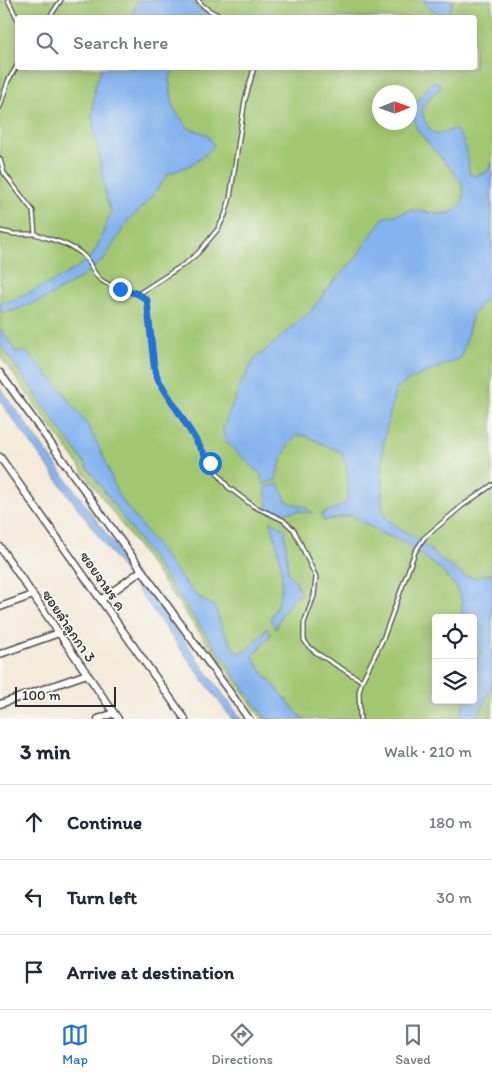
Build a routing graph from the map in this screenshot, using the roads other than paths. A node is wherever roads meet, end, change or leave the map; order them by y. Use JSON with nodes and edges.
{"nodes":[{"id":1,"x":8,"y":0,"type":"edge"},
{"id":2,"x":61,"y":0,"type":"edge"},
{"id":3,"x":198,"y":0,"type":"edge"},
{"id":4,"x":16,"y":15,"type":"edge"},
{"id":5,"x":51,"y":15,"type":"edge"},
{"id":6,"x":218,"y":15,"type":"edge"},
{"id":7,"x":15,"y":69,"type":"edge"},
{"id":8,"x":253,"y":70,"type":"edge"},
{"id":9,"x":0,"y":106,"type":"edge"},
{"id":10,"x":0,"y":159,"type":"edge"},
{"id":11,"x":0,"y":231,"type":"edge"},
{"id":12,"x":35,"y":234,"type":"junction"},
{"id":13,"x":138,"y":294,"type":"junction"},
{"id":14,"x":0,"y":373,"type":"edge"},
{"id":15,"x":0,"y":457,"type":"edge"},
{"id":16,"x":492,"y":485,"type":"edge"},
{"id":17,"x":0,"y":547,"type":"edge"},
{"id":18,"x":3,"y":557,"type":"edge"},
{"id":19,"x":139,"y":574,"type":"junction"},
{"id":20,"x":33,"y":595,"type":"junction"},
{"id":21,"x":101,"y":600,"type":"junction"},
{"id":22,"x":0,"y":607,"type":"edge"},
{"id":23,"x":59,"y":633,"type":"junction"},
{"id":24,"x":0,"y":654,"type":"edge"},
{"id":25,"x":87,"y":674,"type":"junction"},
{"id":26,"x":362,"y":681,"type":"junction"},
{"id":27,"x":0,"y":704,"type":"edge"},
{"id":28,"x":116,"y":716,"type":"edge"},
{"id":29,"x":98,"y":719,"type":"edge"},
{"id":30,"x":185,"y":719,"type":"edge"},
{"id":31,"x":249,"y":719,"type":"edge"},
{"id":32,"x":360,"y":719,"type":"edge"}],
"edges":[{"from":1,"to":4,"type":"lane"},
{"from":2,"to":5,"type":"lane"},
{"from":3,"to":6,"type":"lane"},
{"from":7,"to":9,"type":"lane"},
{"from":8,"to":13,"type":"lane"},
{"from":10,"to":12,"type":"lane"},
{"from":11,"to":12,"type":"lane"},
{"from":12,"to":13,"type":"lane"},
{"from":13,"to":26,"type":"lane"},
{"from":14,"to":19,"type":"street"},
{"from":15,"to":21,"type":"street","name":"ซอยจามร ค"},
{"from":16,"to":26,"type":"lane"},
{"from":17,"to":18,"type":"street","name":"ซอยลำลูกกา 3"},
{"from":18,"to":20,"type":"street","name":"ซอยลำลูกกา 3"},
{"from":19,"to":21,"type":"street"},
{"from":19,"to":31,"type":"street"},
{"from":20,"to":22,"type":"street"},
{"from":20,"to":23,"type":"street","name":"ซอยลำลูกกา 3"},
{"from":21,"to":30,"type":"street","name":"ซอยจามร ค"},
{"from":23,"to":24,"type":"street"},
{"from":23,"to":25,"type":"street","name":"ซอยลำลูกกา 3"},
{"from":25,"to":27,"type":"street"},
{"from":25,"to":28,"type":"street","name":"ซอยลำลูกกา 3"},
{"from":26,"to":32,"type":"lane"},
{"from":28,"to":29,"type":"street"}]}
